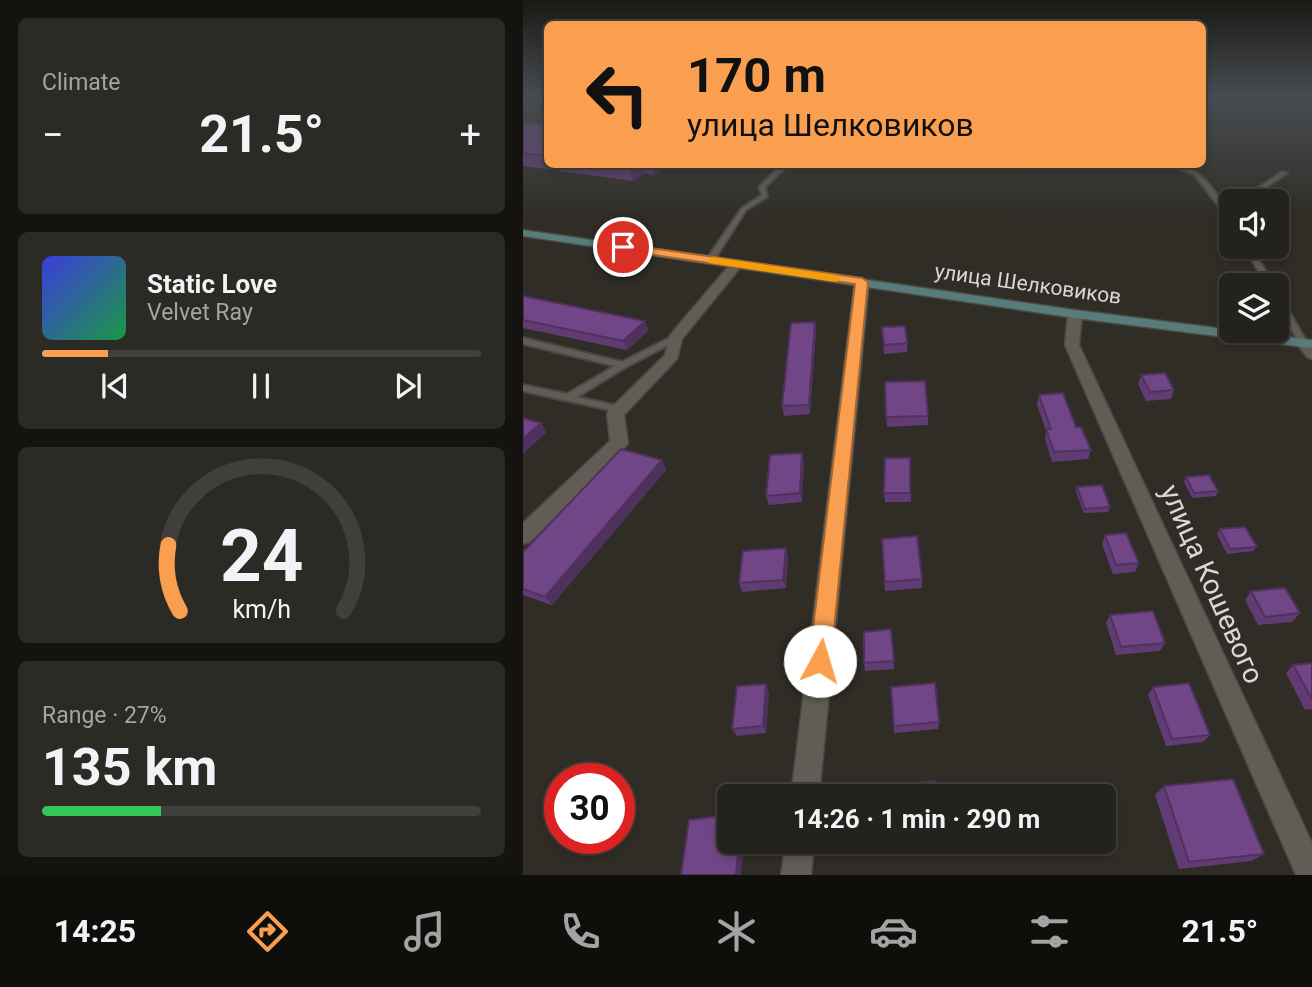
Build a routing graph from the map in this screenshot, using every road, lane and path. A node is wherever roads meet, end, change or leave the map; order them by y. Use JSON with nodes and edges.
{"nodes":[{"id":1,"x":782,"y":168,"type":"edge"},
{"id":2,"x":1182,"y":168,"type":"edge"},
{"id":3,"x":1284,"y":173,"type":"dead end"},
{"id":4,"x":1260,"y":189,"type":"edge"},
{"id":5,"x":1219,"y":202,"type":"edge"},
{"id":6,"x":523,"y":233,"type":"edge"},
{"id":7,"x":710,"y":260,"type":"junction"},
{"id":8,"x":737,"y":264,"type":"junction"},
{"id":9,"x":862,"y":282,"type":"junction"},
{"id":10,"x":1075,"y":314,"type":"junction"},
{"id":11,"x":1289,"y":316,"type":"edge"},
{"id":12,"x":675,"y":338,"type":"junction"},
{"id":13,"x":523,"y":341,"type":"edge"},
{"id":14,"x":1309,"y":347,"type":"edge"},
{"id":15,"x":623,"y":365,"type":"junction"},
{"id":16,"x":523,"y":388,"type":"edge"},
{"id":17,"x":568,"y":398,"type":"junction"},
{"id":18,"x":619,"y":409,"type":"junction"},
{"id":19,"x":523,"y":536,"type":"edge"},
{"id":20,"x":806,"y":784,"type":"edge"},
{"id":21,"x":799,"y":854,"type":"edge"},
{"id":22,"x":796,"y":875,"type":"edge"},
{"id":23,"x":1311,"y":875,"type":"edge"}],
"edges":[{"from":1,"to":7,"type":"lane"},
{"from":2,"to":5,"type":"lane"},
{"from":3,"to":4,"type":"lane"},
{"from":6,"to":7,"type":"street","name":"улица Шелковиков"},
{"from":7,"to":8,"type":"street","name":"улица Шелковиков"},
{"from":8,"to":9,"type":"street","name":"улица Шелковиков"},
{"from":8,"to":12,"type":"street"},
{"from":9,"to":10,"type":"street","name":"улица Шелковиков"},
{"from":9,"to":20,"type":"street"},
{"from":10,"to":14,"type":"street","name":"улица Шелковиков"},
{"from":10,"to":23,"type":"street","name":"улица Кошевого"},
{"from":11,"to":14,"type":"lane"},
{"from":12,"to":15,"type":"lane"},
{"from":12,"to":18,"type":"street"},
{"from":13,"to":15,"type":"lane"},
{"from":15,"to":17,"type":"lane"},
{"from":16,"to":17,"type":"lane"},
{"from":17,"to":18,"type":"lane"},
{"from":18,"to":19,"type":"street"},
{"from":21,"to":22,"type":"street"}]}
